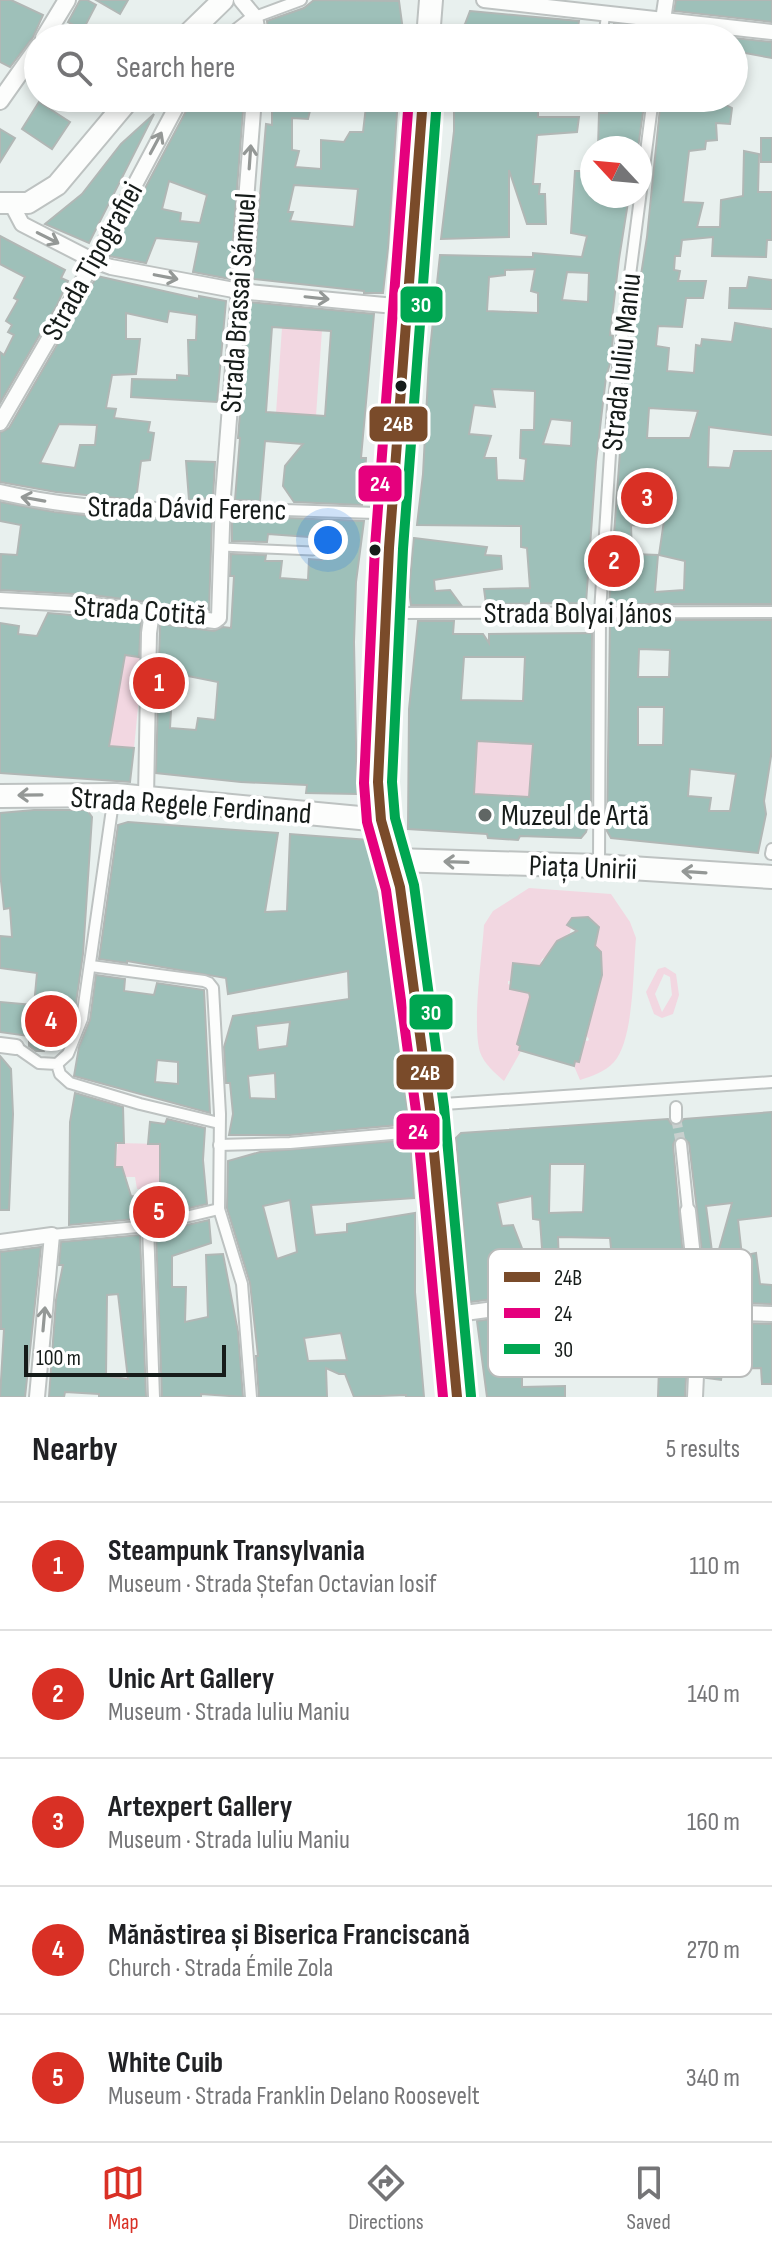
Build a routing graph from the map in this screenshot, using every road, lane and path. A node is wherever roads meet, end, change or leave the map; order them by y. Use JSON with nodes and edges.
{"nodes":[{"id":1,"x":67,"y":0,"type":"edge"},
{"id":2,"x":223,"y":0,"type":"edge"},
{"id":3,"x":241,"y":0,"type":"edge"},
{"id":4,"x":301,"y":0,"type":"edge"},
{"id":5,"x":431,"y":0,"type":"edge"},
{"id":6,"x":484,"y":0,"type":"edge"},
{"id":7,"x":666,"y":0,"type":"edge"},
{"id":8,"x":606,"y":14,"type":"junction"},
{"id":9,"x":255,"y":17,"type":"junction"},
{"id":10,"x":663,"y":20,"type":"junction"},
{"id":11,"x":52,"y":24,"type":"edge"},
{"id":12,"x":198,"y":24,"type":"edge"},
{"id":13,"x":246,"y":24,"type":"edge"},
{"id":14,"x":256,"y":24,"type":"edge"},
{"id":15,"x":429,"y":24,"type":"edge"},
{"id":16,"x":604,"y":24,"type":"edge"},
{"id":17,"x":663,"y":24,"type":"edge"},
{"id":18,"x":699,"y":24,"type":"edge"},
{"id":19,"x":748,"y":29,"type":"edge"},
{"id":20,"x":772,"y":32,"type":"edge"},
{"id":21,"x":24,"y":67,"type":"edge"},
{"id":22,"x":0,"y":101,"type":"edge"},
{"id":23,"x":118,"y":112,"type":"edge"},
{"id":24,"x":174,"y":112,"type":"edge"},
{"id":25,"x":253,"y":112,"type":"edge"},
{"id":26,"x":422,"y":112,"type":"edge"},
{"id":27,"x":651,"y":112,"type":"edge"},
{"id":28,"x":6,"y":204,"type":"edge"},
{"id":29,"x":94,"y":261,"type":"junction"},
{"id":30,"x":239,"y":291,"type":"junction"},
{"id":31,"x":405,"y":307,"type":"junction"},
{"id":32,"x":0,"y":423,"type":"edge"},
{"id":33,"x":0,"y":492,"type":"edge"},
{"id":34,"x":222,"y":508,"type":"junction"},
{"id":35,"x":375,"y":513,"type":"dead end"},
{"id":36,"x":222,"y":547,"type":"junction"},
{"id":37,"x":313,"y":551,"type":"dead end"},
{"id":38,"x":0,"y":600,"type":"edge"},
{"id":39,"x":152,"y":612,"type":"junction"},
{"id":40,"x":772,"y":612,"type":"edge"},
{"id":41,"x":385,"y":613,"type":"junction"},
{"id":42,"x":600,"y":613,"type":"junction"},
{"id":43,"x":114,"y":795,"type":"junction"},
{"id":44,"x":0,"y":796,"type":"edge"},
{"id":45,"x":146,"y":798,"type":"junction"},
{"id":46,"x":381,"y":820,"type":"junction"},
{"id":47,"x":394,"y":860,"type":"junction"},
{"id":48,"x":599,"y":866,"type":"junction"},
{"id":49,"x":772,"y":877,"type":"edge"},
{"id":50,"x":91,"y":966,"type":"junction"},
{"id":51,"x":0,"y":1045,"type":"edge"},
{"id":52,"x":19,"y":1051,"type":"joint"},
{"id":53,"x":57,"y":1064,"type":"junction"},
{"id":54,"x":772,"y":1082,"type":"edge"},
{"id":55,"x":430,"y":1107,"type":"junction"},
{"id":56,"x":219,"y":1123,"type":"junction"},
{"id":57,"x":414,"y":1132,"type":"dead end"},
{"id":58,"x":681,"y":1144,"type":"tunnel mouth"},
{"id":59,"x":219,"y":1145,"type":"junction"},
{"id":60,"x":219,"y":1209,"type":"junction"},
{"id":61,"x":688,"y":1211,"type":"joint"},
{"id":62,"x":148,"y":1226,"type":"junction"},
{"id":63,"x":52,"y":1235,"type":"junction"},
{"id":64,"x":0,"y":1242,"type":"edge"},
{"id":65,"x":692,"y":1249,"type":"edge"},
{"id":66,"x":488,"y":1310,"type":"edge"},
{"id":67,"x":752,"y":1313,"type":"edge"},
{"id":68,"x":772,"y":1314,"type":"edge"},
{"id":69,"x":450,"y":1315,"type":"junction"},
{"id":70,"x":696,"y":1377,"type":"edge"},
{"id":71,"x":37,"y":1397,"type":"edge"},
{"id":72,"x":154,"y":1397,"type":"edge"},
{"id":73,"x":251,"y":1397,"type":"edge"},
{"id":74,"x":457,"y":1397,"type":"edge"},
{"id":75,"x":695,"y":1397,"type":"edge"}],
"edges":[{"from":1,"to":11,"type":"street"},
{"from":2,"to":12,"type":"main road"},
{"from":3,"to":9,"type":"street"},
{"from":4,"to":9,"type":"street"},
{"from":5,"to":15,"type":"main road"},
{"from":6,"to":8,"type":"street"},
{"from":7,"to":10,"type":"street"},
{"from":8,"to":10,"type":"street"},
{"from":8,"to":16,"type":"lane"},
{"from":9,"to":13,"type":"street"},
{"from":9,"to":14,"type":"street"},
{"from":10,"to":17,"type":"street"},
{"from":10,"to":18,"type":"street"},
{"from":19,"to":20,"type":"street"},
{"from":21,"to":22,"type":"street"},
{"from":23,"to":28,"type":"main road"},
{"from":29,"to":24,"type":"street","name":"Strada Tipografiei","one_way":true},
{"from":30,"to":25,"type":"street","name":"Strada Brassai Sámuel","one_way":true},
{"from":26,"to":31,"type":"main road"},
{"from":27,"to":42,"type":"street","name":"Strada Iuliu Maniu"},
{"from":28,"to":29,"type":"street","one_way":true},
{"from":29,"to":30,"type":"street","one_way":true},
{"from":29,"to":32,"type":"street","name":"Strada Tipografiei"},
{"from":30,"to":31,"type":"street","one_way":true},
{"from":30,"to":34,"type":"street","name":"Strada Brassai Sámuel"},
{"from":31,"to":41,"type":"main road"},
{"from":34,"to":33,"type":"street","name":"Strada Dávid Ferenc","one_way":true},
{"from":34,"to":35,"type":"street","name":"Strada Dávid Ferenc"},
{"from":34,"to":36,"type":"street","name":"Strada Cotită"},
{"from":36,"to":37,"type":"lane"},
{"from":36,"to":39,"type":"street","name":"Strada Cotită"},
{"from":38,"to":39,"type":"street","name":"Strada Cotită"},
{"from":39,"to":45,"type":"street"},
{"from":40,"to":42,"type":"street","name":"Strada Bolyai János"},
{"from":41,"to":42,"type":"street","name":"Strada Bolyai János"},
{"from":41,"to":46,"type":"main road"},
{"from":42,"to":48,"type":"street","name":"Strada Iuliu Maniu"},
{"from":43,"to":44,"type":"main road","name":"Strada Regele Ferdinand","one_way":true},
{"from":43,"to":45,"type":"main road","name":"Strada Regele Ferdinand"},
{"from":43,"to":50,"type":"street"},
{"from":45,"to":46,"type":"main road","name":"Strada Regele Ferdinand"},
{"from":46,"to":47,"type":"main road"},
{"from":48,"to":47,"type":"main road","name":"Piața Unirii","one_way":true},
{"from":47,"to":55,"type":"main road"},
{"from":49,"to":48,"type":"main road","name":"Piața Unirii","one_way":true},
{"from":50,"to":53,"type":"street"},
{"from":50,"to":56,"type":"street"},
{"from":51,"to":52,"type":"street"},
{"from":52,"to":53,"type":"street"},
{"from":53,"to":56,"type":"street"},
{"from":54,"to":55,"type":"street"},
{"from":55,"to":69,"type":"main road"},
{"from":56,"to":59,"type":"street"},
{"from":57,"to":59,"type":"street"},
{"from":58,"to":61,"type":"street"},
{"from":59,"to":60,"type":"street"},
{"from":60,"to":62,"type":"street"},
{"from":60,"to":73,"type":"street"},
{"from":61,"to":65,"type":"street"},
{"from":62,"to":63,"type":"street"},
{"from":62,"to":72,"type":"street"},
{"from":63,"to":64,"type":"street"},
{"from":71,"to":63,"type":"street","one_way":true},
{"from":66,"to":69,"type":"street"},
{"from":67,"to":68,"type":"street"},
{"from":69,"to":74,"type":"main road"},
{"from":70,"to":75,"type":"street"}]}
